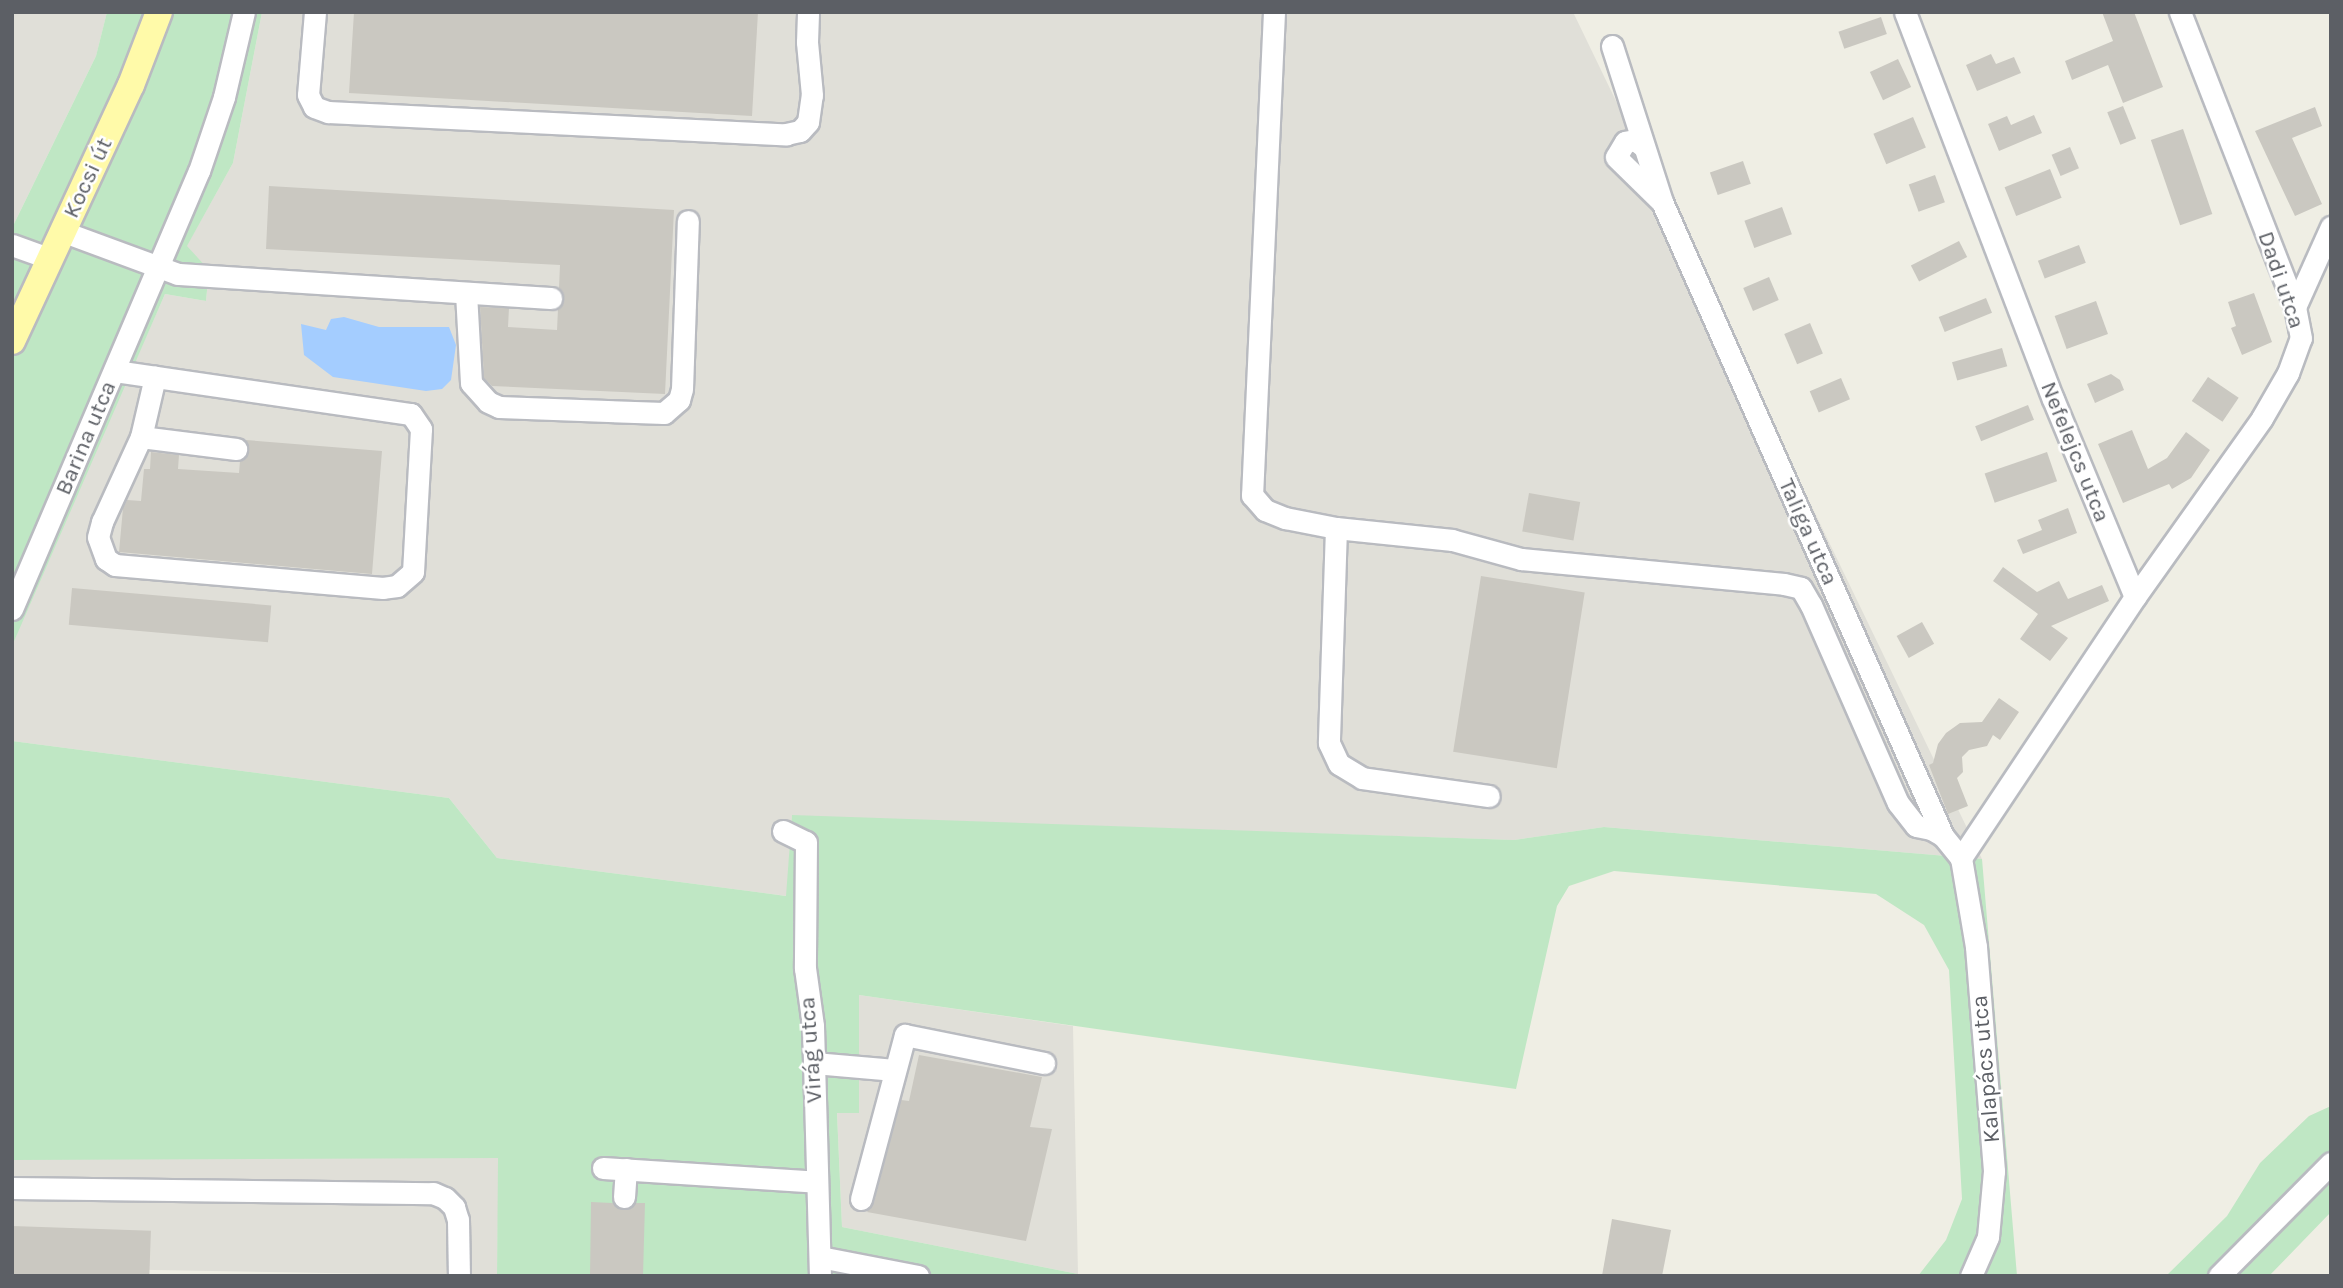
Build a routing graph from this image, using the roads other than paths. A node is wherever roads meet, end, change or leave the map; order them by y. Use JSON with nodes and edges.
{"nodes":[{"id":1,"x":159,"y":12,"type":"edge"},
{"id":2,"x":244,"y":12,"type":"edge"},
{"id":3,"x":315,"y":12,"type":"edge"},
{"id":4,"x":808,"y":12,"type":"edge"},
{"id":5,"x":1274,"y":12,"type":"edge"},
{"id":6,"x":1905,"y":12,"type":"edge"},
{"id":7,"x":2180,"y":12,"type":"edge"},
{"id":8,"x":1612,"y":46,"type":"dead end"},
{"id":9,"x":1644,"y":147,"type":"junction"},
{"id":10,"x":1662,"y":202,"type":"junction"},
{"id":11,"x":688,"y":220,"type":"dead end"},
{"id":12,"x":2331,"y":227,"type":"edge"},
{"id":13,"x":64,"y":232,"type":"junction"},
{"id":14,"x":12,"y":245,"type":"edge"},
{"id":15,"x":51,"y":259,"type":"junction"},
{"id":16,"x":158,"y":267,"type":"junction"},
{"id":17,"x":466,"y":293,"type":"junction"},
{"id":18,"x":551,"y":298,"type":"dead end"},
{"id":19,"x":2295,"y":307,"type":"junction"},
{"id":20,"x":12,"y":341,"type":"edge"},
{"id":21,"x":115,"y":370,"type":"junction"},
{"id":22,"x":155,"y":377,"type":"junction"},
{"id":23,"x":141,"y":437,"type":"junction"},
{"id":24,"x":236,"y":449,"type":"dead end"},
{"id":25,"x":1336,"y":528,"type":"junction"},
{"id":26,"x":2135,"y":597,"type":"junction"},
{"id":27,"x":12,"y":609,"type":"edge"},
{"id":28,"x":1489,"y":796,"type":"dead end"},
{"id":29,"x":783,"y":831,"type":"dead end"},
{"id":30,"x":1943,"y":836,"type":"junction"},
{"id":31,"x":1961,"y":858,"type":"junction"},
{"id":32,"x":814,"y":1063,"type":"junction"},
{"id":33,"x":1044,"y":1063,"type":"dead end"},
{"id":34,"x":895,"y":1070,"type":"junction"},
{"id":35,"x":2331,"y":1163,"type":"edge"},
{"id":36,"x":603,"y":1168,"type":"dead end"},
{"id":37,"x":626,"y":1169,"type":"junction"},
{"id":38,"x":817,"y":1182,"type":"junction"},
{"id":39,"x":12,"y":1188,"type":"edge"},
{"id":40,"x":624,"y":1198,"type":"dead end"},
{"id":41,"x":861,"y":1199,"type":"dead end"},
{"id":42,"x":820,"y":1266,"type":"edge"},
{"id":43,"x":458,"y":1276,"type":"edge"},
{"id":44,"x":918,"y":1276,"type":"edge"},
{"id":45,"x":1970,"y":1276,"type":"edge"},
{"id":46,"x":2219,"y":1276,"type":"edge"}],
"edges":[{"from":1,"to":13,"type":"main road","name":"Kocsi út"},
{"from":2,"to":16,"type":"street","name":"Barina utca"},
{"from":3,"to":4,"type":"street"},
{"from":5,"to":25,"type":"street"},
{"from":6,"to":26,"type":"street","name":"Nefelejcs utca"},
{"from":7,"to":19,"type":"street","name":"Dadi utca"},
{"from":8,"to":9,"type":"street","name":"Taliga utca"},
{"from":9,"to":10,"type":"street","name":"Taliga utca"},
{"from":9,"to":10,"type":"street","name":"Taliga utca"},
{"from":10,"to":30,"type":"street","name":"Taliga utca"},
{"from":11,"to":17,"type":"street"},
{"from":12,"to":19,"type":"street"},
{"from":13,"to":15,"type":"main road","name":"Kocsi út"},
{"from":13,"to":16,"type":"street"},
{"from":14,"to":15,"type":"street"},
{"from":15,"to":20,"type":"main road","name":"Kocsi út"},
{"from":16,"to":17,"type":"street"},
{"from":16,"to":21,"type":"street","name":"Barina utca"},
{"from":17,"to":18,"type":"street"},
{"from":19,"to":26,"type":"street","name":"Dadi utca"},
{"from":21,"to":22,"type":"street"},
{"from":21,"to":27,"type":"street","name":"Barina utca"},
{"from":22,"to":23,"type":"street"},
{"from":22,"to":23,"type":"street"},
{"from":23,"to":24,"type":"street"},
{"from":25,"to":28,"type":"street"},
{"from":25,"to":30,"type":"street"},
{"from":26,"to":31,"type":"street"},
{"from":29,"to":32,"type":"street","name":"Virág utca"},
{"from":30,"to":31,"type":"street","name":"Taliga utca"},
{"from":31,"to":45,"type":"street","name":"Kalapács utca"},
{"from":32,"to":34,"type":"street"},
{"from":32,"to":38,"type":"street","name":"Virág utca"},
{"from":33,"to":34,"type":"street"},
{"from":34,"to":41,"type":"street"},
{"from":35,"to":46,"type":"street"},
{"from":36,"to":37,"type":"street"},
{"from":37,"to":38,"type":"street"},
{"from":37,"to":40,"type":"street"},
{"from":38,"to":42,"type":"street","name":"Virág utca"},
{"from":39,"to":43,"type":"street"},
{"from":42,"to":44,"type":"street"}]}
